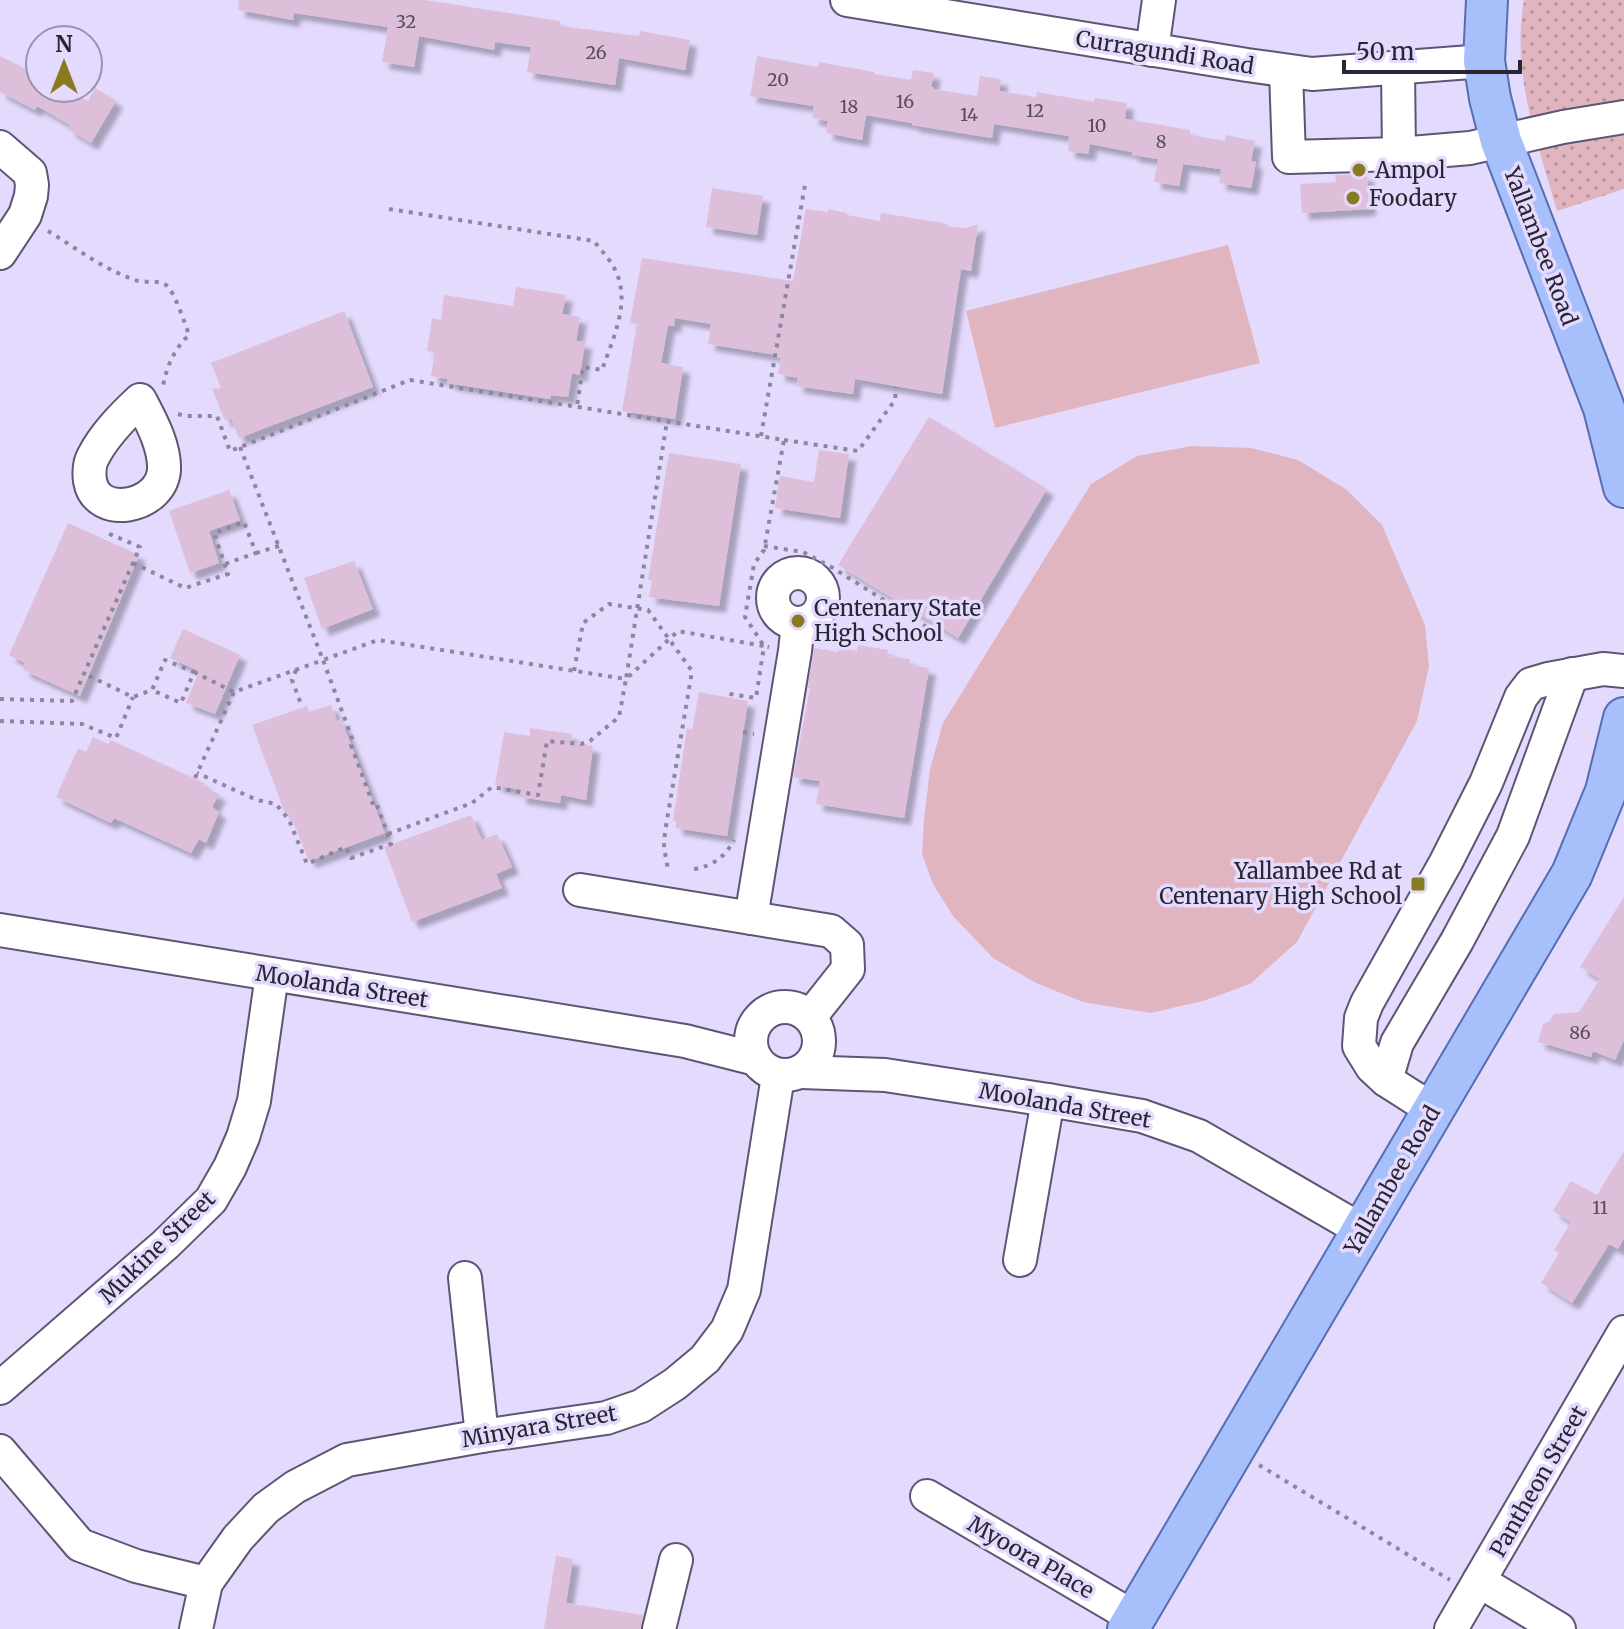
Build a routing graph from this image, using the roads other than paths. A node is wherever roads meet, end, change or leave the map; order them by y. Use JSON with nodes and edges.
{"nodes":[{"id":1,"x":847,"y":0,"type":"edge"},
{"id":2,"x":1159,"y":0,"type":"edge"},
{"id":3,"x":1487,"y":0,"type":"edge"},
{"id":4,"x":892,"y":4,"type":"edge"},
{"id":5,"x":1152,"y":50,"type":"junction"},
{"id":6,"x":1484,"y":61,"type":"junction"},
{"id":7,"x":1398,"y":69,"type":"junction"},
{"id":8,"x":1286,"y":71,"type":"junction"},
{"id":9,"x":1624,"y":117,"type":"edge"},
{"id":10,"x":1501,"y":141,"type":"junction"},
{"id":11,"x":0,"y":147,"type":"edge"},
{"id":12,"x":1399,"y":154,"type":"junction"},
{"id":13,"x":0,"y":253,"type":"edge"},
{"id":14,"x":1624,"y":487,"type":"edge"},
{"id":15,"x":797,"y":637,"type":"road end"},
{"id":16,"x":1624,"y":671,"type":"edge"},
{"id":17,"x":1572,"y":674,"type":"junction"},
{"id":18,"x":1623,"y":733,"type":"edge"},
{"id":19,"x":580,"y":890,"type":"dead end"},
{"id":20,"x":751,"y":918,"type":"junction"},
{"id":21,"x":0,"y":930,"type":"edge"},
{"id":22,"x":272,"y":975,"type":"junction"},
{"id":23,"x":813,"y":1023,"type":"junction"},
{"id":24,"x":754,"y":1026,"type":"junction"},
{"id":25,"x":685,"y":1041,"type":"junction"},
{"id":26,"x":778,"y":1069,"type":"junction"},
{"id":27,"x":885,"y":1075,"type":"junction"},
{"id":28,"x":1386,"y":1080,"type":"junction"},
{"id":29,"x":1048,"y":1100,"type":"junction"},
{"id":30,"x":1433,"y":1110,"type":"junction"},
{"id":31,"x":1363,"y":1231,"type":"junction"},
{"id":32,"x":1020,"y":1260,"type":"dead end"},
{"id":33,"x":465,"y":1278,"type":"dead end"},
{"id":34,"x":1624,"y":1332,"type":"edge"},
{"id":35,"x":0,"y":1388,"type":"edge"},
{"id":36,"x":482,"y":1436,"type":"junction"},
{"id":37,"x":0,"y":1451,"type":"edge"},
{"id":38,"x":927,"y":1496,"type":"dead end"},
{"id":39,"x":676,"y":1560,"type":"dead end"},
{"id":40,"x":206,"y":1583,"type":"junction"},
{"id":41,"x":1468,"y":1610,"type":"edge"},
{"id":42,"x":1132,"y":1624,"type":"edge"},
{"id":43,"x":196,"y":1629,"type":"edge"},
{"id":44,"x":659,"y":1629,"type":"edge"},
{"id":45,"x":1559,"y":1629,"type":"edge"}],
"edges":[{"from":1,"to":4,"type":"street","name":"Curragundi Road"},
{"from":2,"to":5,"type":"street"},
{"from":3,"to":6,"type":"main road","name":"Yallambee Road"},
{"from":4,"to":5,"type":"street","name":"Curragundi Road"},
{"from":5,"to":8,"type":"street","name":"Curragundi Road"},
{"from":6,"to":7,"type":"street","name":"Curragundi Road"},
{"from":6,"to":10,"type":"main road","name":"Yallambee Road"},
{"from":7,"to":8,"type":"street","name":"Curragundi Road"},
{"from":7,"to":12,"type":"street"},
{"from":8,"to":12,"type":"street"},
{"from":9,"to":10,"type":"street"},
{"from":10,"to":12,"type":"street"},
{"from":10,"to":14,"type":"main road","name":"Yallambee Road"},
{"from":11,"to":13,"type":"street"},
{"from":15,"to":20,"type":"street"},
{"from":16,"to":17,"type":"street"},
{"from":17,"to":28,"type":"street"},
{"from":17,"to":28,"type":"street"},
{"from":18,"to":30,"type":"main road","name":"Yallambee Road"},
{"from":19,"to":20,"type":"street"},
{"from":20,"to":23,"type":"street"},
{"from":21,"to":22,"type":"street","name":"Moolanda Street"},
{"from":22,"to":25,"type":"street","name":"Moolanda Street"},
{"from":22,"to":35,"type":"street","name":"Mukine Street"},
{"from":23,"to":24,"type":"street"},
{"from":23,"to":26,"type":"street"},
{"from":23,"to":27,"type":"street","name":"Moolanda Street"},
{"from":24,"to":25,"type":"street","name":"Moolanda Street"},
{"from":24,"to":26,"type":"street"},
{"from":25,"to":26,"type":"street","name":"Moolanda Street"},
{"from":26,"to":27,"type":"street","name":"Moolanda Street"},
{"from":26,"to":36,"type":"street","name":"Minyara Street"},
{"from":27,"to":29,"type":"street","name":"Moolanda Street"},
{"from":28,"to":30,"type":"street"},
{"from":29,"to":31,"type":"street","name":"Moolanda Street"},
{"from":29,"to":32,"type":"street"},
{"from":30,"to":31,"type":"main road","name":"Yallambee Road"},
{"from":31,"to":42,"type":"main road","name":"Yallambee Road"},
{"from":33,"to":36,"type":"street"},
{"from":34,"to":41,"type":"street","name":"Pantheon Street"},
{"from":36,"to":40,"type":"street","name":"Minyara Street"},
{"from":37,"to":40,"type":"street"},
{"from":38,"to":42,"type":"street","name":"Myoora Place"},
{"from":39,"to":44,"type":"street"},
{"from":40,"to":43,"type":"street","name":"Minyara Street"},
{"from":41,"to":45,"type":"street"}]}
